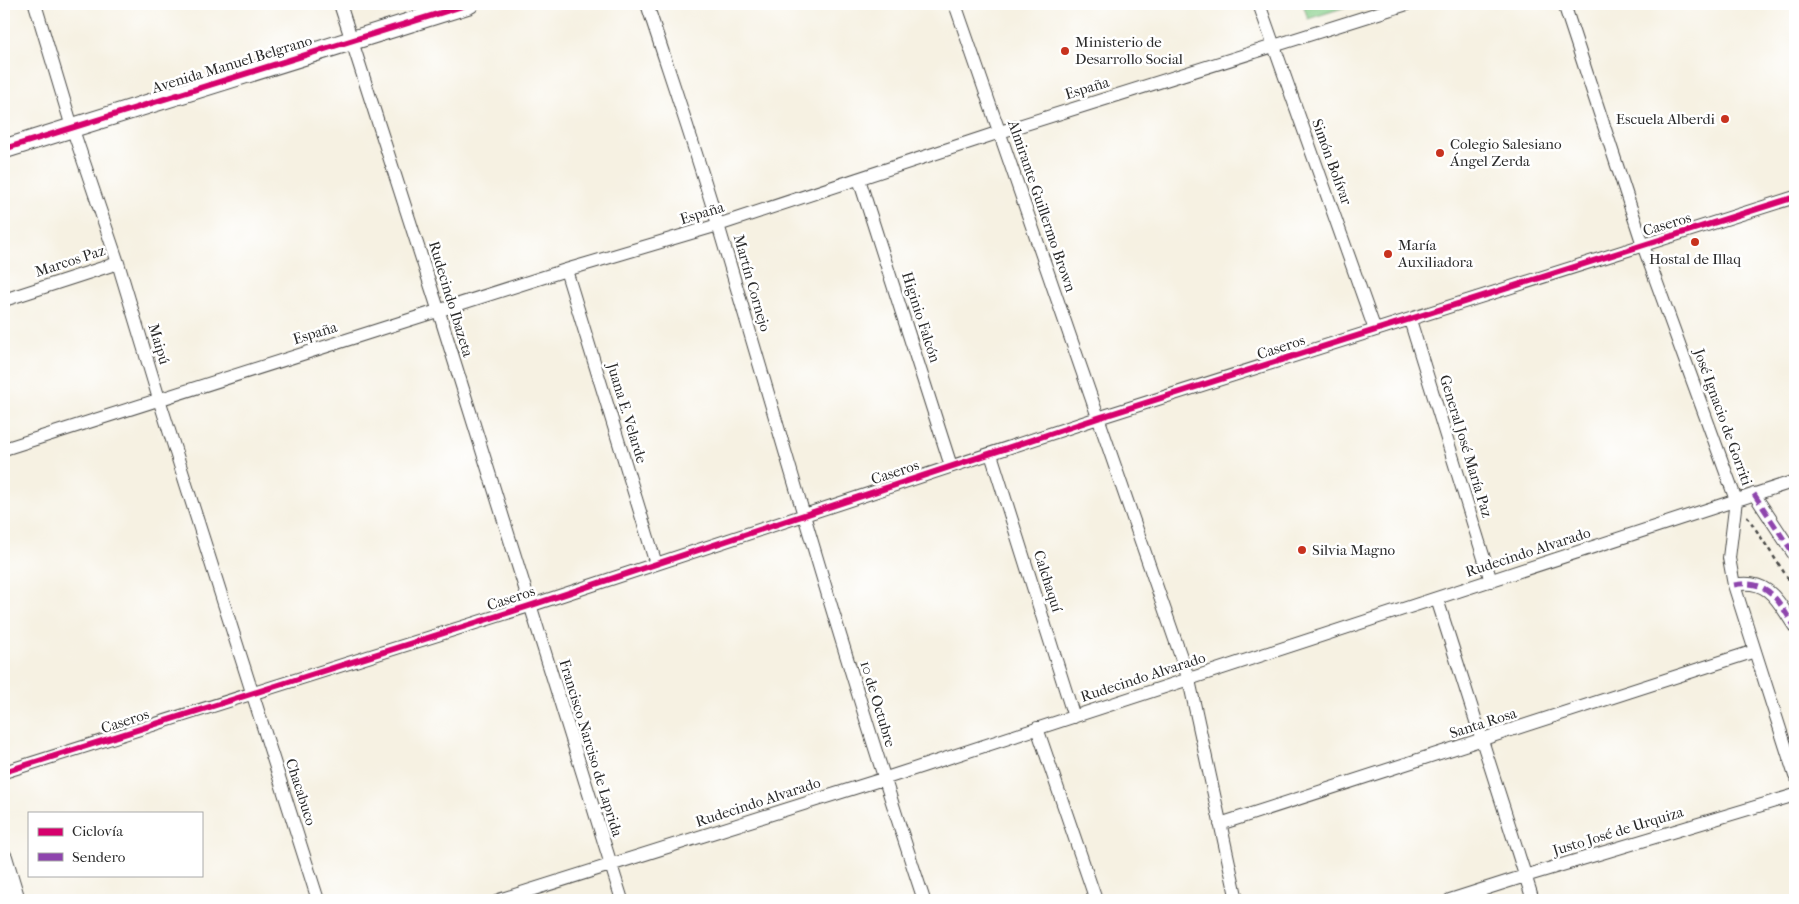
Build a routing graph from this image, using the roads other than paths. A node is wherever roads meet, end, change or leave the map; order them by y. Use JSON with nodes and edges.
{"nodes":[{"id":1,"x":35,"y":4,"type":"edge"},
{"id":2,"x":340,"y":4,"type":"edge"},
{"id":3,"x":468,"y":4,"type":"edge"},
{"id":4,"x":647,"y":4,"type":"edge"},
{"id":5,"x":955,"y":4,"type":"edge"},
{"id":6,"x":1259,"y":4,"type":"edge"},
{"id":7,"x":1408,"y":4,"type":"edge"},
{"id":8,"x":1564,"y":4,"type":"edge"},
{"id":9,"x":352,"y":40,"type":"junction"},
{"id":10,"x":1274,"y":46,"type":"junction"},
{"id":11,"x":72,"y":127,"type":"junction"},
{"id":12,"x":1000,"y":132,"type":"junction"},
{"id":13,"x":4,"y":148,"type":"edge"},
{"id":14,"x":859,"y":179,"type":"junction"},
{"id":15,"x":1795,"y":197,"type":"edge"},
{"id":16,"x":718,"y":226,"type":"junction"},
{"id":17,"x":1643,"y":244,"type":"junction"},
{"id":18,"x":118,"y":263,"type":"junction"},
{"id":19,"x":566,"y":270,"type":"junction"},
{"id":20,"x":4,"y":300,"type":"edge"},
{"id":21,"x":438,"y":312,"type":"junction"},
{"id":22,"x":1410,"y":320,"type":"junction"},
{"id":23,"x":1374,"y":330,"type":"junction"},
{"id":24,"x":159,"y":399,"type":"junction"},
{"id":25,"x":1098,"y":418,"type":"junction"},
{"id":26,"x":4,"y":449,"type":"edge"},
{"id":27,"x":991,"y":454,"type":"junction"},
{"id":28,"x":952,"y":466,"type":"junction"},
{"id":29,"x":1795,"y":481,"type":"edge"},
{"id":30,"x":1754,"y":494,"type":"junction"},
{"id":31,"x":1736,"y":500,"type":"junction"},
{"id":32,"x":804,"y":515,"type":"junction"},
{"id":33,"x":1795,"y":556,"type":"edge"},
{"id":34,"x":656,"y":564,"type":"junction"},
{"id":35,"x":1491,"y":582,"type":"junction"},
{"id":36,"x":1734,"y":585,"type":"junction"},
{"id":37,"x":1437,"y":599,"type":"junction"},
{"id":38,"x":529,"y":606,"type":"junction"},
{"id":39,"x":1795,"y":627,"type":"edge"},
{"id":40,"x":1755,"y":651,"type":"junction"},
{"id":41,"x":1189,"y":680,"type":"junction"},
{"id":42,"x":252,"y":694,"type":"junction"},
{"id":43,"x":1074,"y":717,"type":"junction"},
{"id":44,"x":1037,"y":728,"type":"junction"},
{"id":45,"x":1481,"y":741,"type":"junction"},
{"id":46,"x":4,"y":772,"type":"edge"},
{"id":47,"x":1795,"y":776,"type":"edge"},
{"id":48,"x":884,"y":779,"type":"junction"},
{"id":49,"x":1795,"y":795,"type":"edge"},
{"id":50,"x":1220,"y":824,"type":"junction"},
{"id":51,"x":4,"y":857,"type":"edge"},
{"id":52,"x":611,"y":866,"type":"junction"},
{"id":53,"x":1525,"y":876,"type":"junction"},
{"id":54,"x":17,"y":900,"type":"edge"},
{"id":55,"x":318,"y":900,"type":"edge"},
{"id":56,"x":500,"y":900,"type":"edge"},
{"id":57,"x":622,"y":900,"type":"edge"},
{"id":58,"x":924,"y":900,"type":"edge"},
{"id":59,"x":1096,"y":900,"type":"edge"},
{"id":60,"x":1237,"y":900,"type":"edge"},
{"id":61,"x":1450,"y":900,"type":"edge"},
{"id":62,"x":1533,"y":900,"type":"edge"}],
"edges":[{"from":1,"to":11,"type":"street","name":"Maipú"},
{"from":2,"to":9,"type":"street","name":"Rudecindo Ibazeta"},
{"from":3,"to":9,"type":"main road","name":"Avenida Manuel Belgrano"},
{"from":4,"to":16,"type":"street","name":"Martín Cornejo"},
{"from":5,"to":12,"type":"street","name":"Almirante Guillermo Brown"},
{"from":6,"to":10,"type":"street","name":"Simón Bolívar"},
{"from":7,"to":10,"type":"street","name":"España"},
{"from":8,"to":17,"type":"street","name":"José Ignacio de Gorriti"},
{"from":9,"to":11,"type":"main road","name":"Avenida Manuel Belgrano"},
{"from":9,"to":21,"type":"street","name":"Rudecindo Ibazeta"},
{"from":10,"to":12,"type":"street","name":"España"},
{"from":10,"to":23,"type":"street","name":"Simón Bolívar"},
{"from":11,"to":13,"type":"main road","name":"Avenida Manuel Belgrano"},
{"from":11,"to":18,"type":"street","name":"Maipú"},
{"from":12,"to":14,"type":"street","name":"España"},
{"from":12,"to":25,"type":"street","name":"Almirante Guillermo Brown"},
{"from":14,"to":16,"type":"street","name":"España"},
{"from":14,"to":28,"type":"street","name":"Higinio Falcón"},
{"from":15,"to":17,"type":"street","name":"Caseros"},
{"from":16,"to":19,"type":"street","name":"España"},
{"from":16,"to":32,"type":"street","name":"Martín Cornejo"},
{"from":17,"to":22,"type":"street","name":"Caseros"},
{"from":17,"to":31,"type":"street","name":"José Ignacio de Gorriti"},
{"from":18,"to":20,"type":"street","name":"Marcos Paz"},
{"from":18,"to":24,"type":"street","name":"Maipú"},
{"from":19,"to":21,"type":"street","name":"España"},
{"from":19,"to":34,"type":"street","name":"Juana E. Velarde"},
{"from":21,"to":24,"type":"street","name":"España"},
{"from":21,"to":38,"type":"street","name":"Rudecindo Ibazeta"},
{"from":22,"to":23,"type":"street","name":"Caseros"},
{"from":22,"to":35,"type":"street","name":"General José María Paz"},
{"from":23,"to":25,"type":"street","name":"Caseros"},
{"from":24,"to":26,"type":"street","name":"España"},
{"from":24,"to":42,"type":"street","name":"Maipú"},
{"from":25,"to":27,"type":"street","name":"Caseros"},
{"from":25,"to":41,"type":"street","name":"Almirante Guillermo Brown"},
{"from":27,"to":28,"type":"street","name":"Caseros"},
{"from":27,"to":43,"type":"street","name":"Calchaquí"},
{"from":28,"to":32,"type":"street","name":"Caseros"},
{"from":29,"to":30,"type":"street","name":"Rudecindo Alvarado"},
{"from":30,"to":31,"type":"street","name":"Rudecindo Alvarado"},
{"from":30,"to":33,"type":"street"},
{"from":31,"to":35,"type":"street","name":"Rudecindo Alvarado"},
{"from":31,"to":36,"type":"street","name":"José Ignacio de Gorriti"},
{"from":32,"to":34,"type":"street","name":"Caseros"},
{"from":32,"to":48,"type":"street","name":"10 de Octubre"},
{"from":34,"to":38,"type":"street","name":"Caseros"},
{"from":35,"to":37,"type":"street","name":"Rudecindo Alvarado"},
{"from":36,"to":39,"type":"street"},
{"from":36,"to":40,"type":"street","name":"José Ignacio de Gorriti"},
{"from":37,"to":41,"type":"street","name":"Rudecindo Alvarado"},
{"from":37,"to":45,"type":"street"},
{"from":38,"to":42,"type":"street","name":"Caseros"},
{"from":38,"to":52,"type":"street","name":"Francisco Narciso de Laprida"},
{"from":40,"to":45,"type":"street","name":"Santa Rosa"},
{"from":40,"to":47,"type":"street","name":"José Ignacio de Gorriti"},
{"from":41,"to":43,"type":"street","name":"Rudecindo Alvarado"},
{"from":41,"to":50,"type":"street","name":"Almirante Guillermo Brown"},
{"from":42,"to":46,"type":"street","name":"Caseros"},
{"from":42,"to":55,"type":"street","name":"Chacabuco"},
{"from":43,"to":44,"type":"street","name":"Rudecindo Alvarado"},
{"from":44,"to":48,"type":"street","name":"Rudecindo Alvarado"},
{"from":44,"to":59,"type":"street"},
{"from":45,"to":50,"type":"street","name":"Santa Rosa"},
{"from":45,"to":53,"type":"street"},
{"from":48,"to":52,"type":"street","name":"Rudecindo Alvarado"},
{"from":48,"to":58,"type":"street","name":"10 de Octubre"},
{"from":49,"to":53,"type":"street","name":"Justo José de Urquiza"},
{"from":50,"to":60,"type":"street","name":"Almirante Guillermo Brown"},
{"from":51,"to":54,"type":"street"},
{"from":52,"to":56,"type":"street","name":"Rudecindo Alvarado"},
{"from":52,"to":57,"type":"street","name":"Francisco Narciso de Laprida"},
{"from":53,"to":61,"type":"street","name":"Justo José de Urquiza"},
{"from":53,"to":62,"type":"street"}]}
